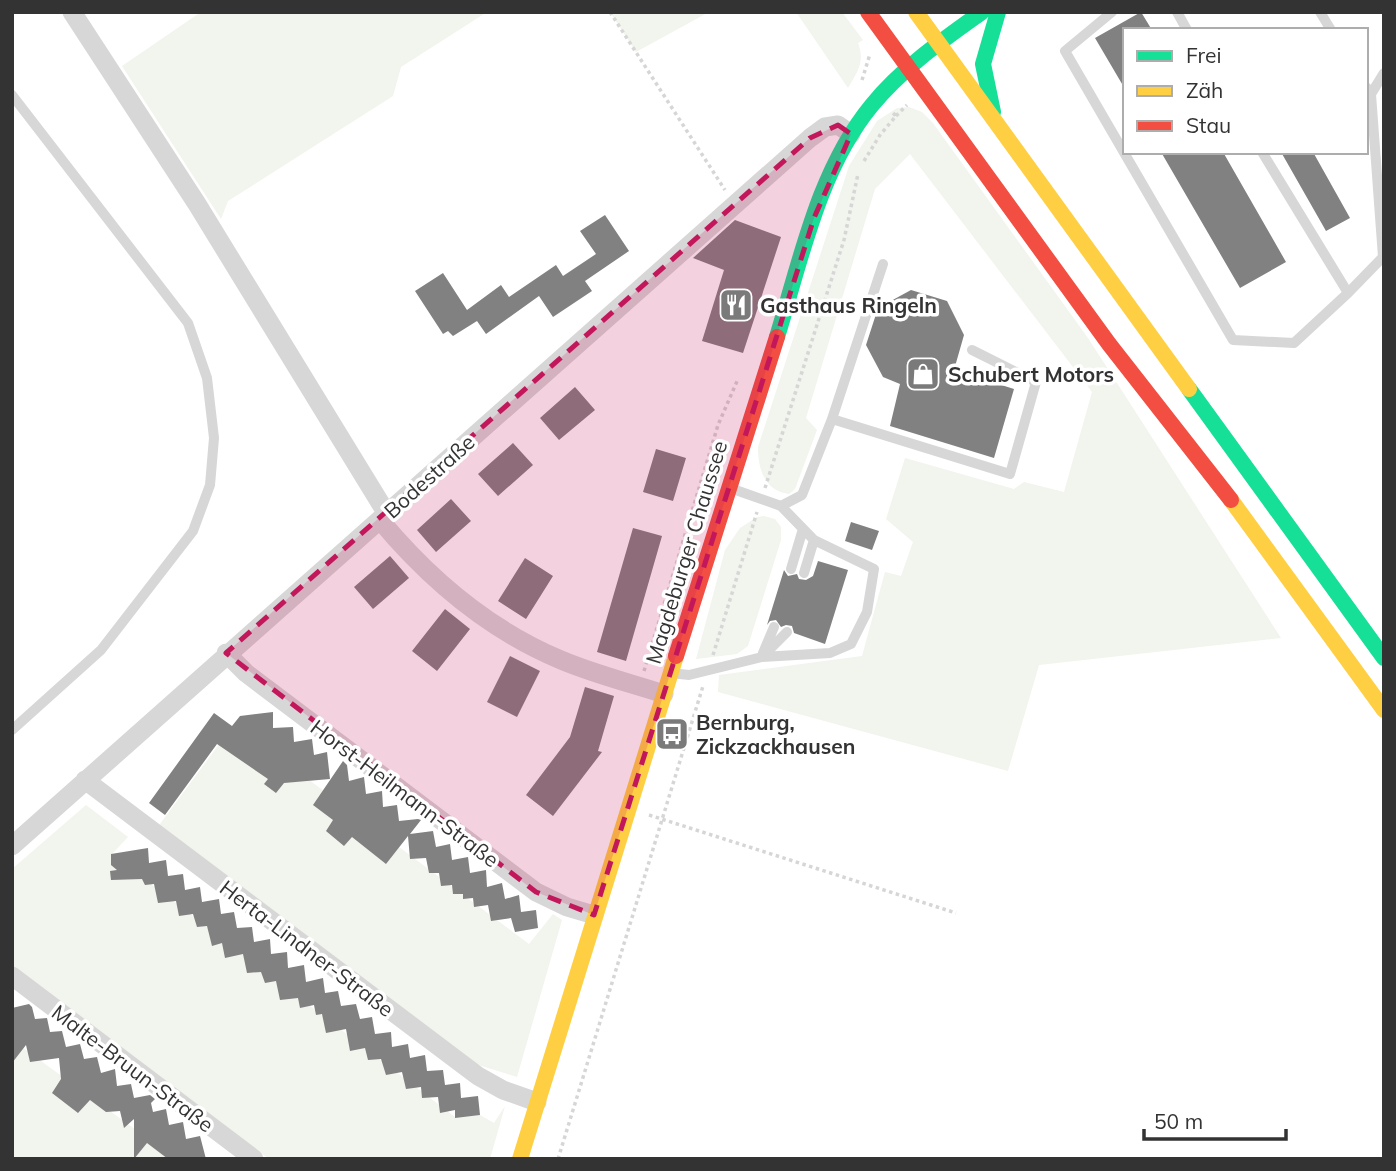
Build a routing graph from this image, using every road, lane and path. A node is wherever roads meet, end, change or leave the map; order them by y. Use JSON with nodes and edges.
{"nodes":[{"id":1,"x":72,"y":12,"type":"edge"},
{"id":2,"x":610,"y":12,"type":"edge"},
{"id":3,"x":868,"y":12,"type":"edge"},
{"id":4,"x":916,"y":12,"type":"edge"},
{"id":5,"x":982,"y":12,"type":"edge"},
{"id":6,"x":998,"y":12,"type":"edge"},
{"id":7,"x":1112,"y":12,"type":"edge"},
{"id":8,"x":1177,"y":12,"type":"edge"},
{"id":9,"x":1320,"y":12,"type":"edge"},
{"id":10,"x":1186,"y":28,"type":"edge"},
{"id":11,"x":1330,"y":28,"type":"edge"},
{"id":12,"x":938,"y":44,"type":"junction"},
{"id":13,"x":909,"y":69,"type":"junction"},
{"id":14,"x":1384,"y":73,"type":"edge"},
{"id":15,"x":1368,"y":90,"type":"edge"},
{"id":16,"x":12,"y":95,"type":"edge"},
{"id":17,"x":878,"y":99,"type":"junction"},
{"id":18,"x":995,"y":122,"type":"junction"},
{"id":19,"x":851,"y":134,"type":"junction"},
{"id":20,"x":1123,"y":151,"type":"edge"},
{"id":21,"x":1125,"y":154,"type":"edge"},
{"id":22,"x":1263,"y":154,"type":"edge"},
{"id":23,"x":734,"y":204,"type":"junction"},
{"id":24,"x":883,"y":264,"type":"dead end"},
{"id":25,"x":1348,"y":293,"type":"junction"},
{"id":26,"x":972,"y":350,"type":"dead end"},
{"id":27,"x":831,"y":419,"type":"junction"},
{"id":28,"x":728,"y":488,"type":"junction"},
{"id":29,"x":762,"y":498,"type":"junction"},
{"id":30,"x":781,"y":506,"type":"junction"},
{"id":31,"x":383,"y":517,"type":"junction"},
{"id":32,"x":803,"y":529,"type":"junction"},
{"id":33,"x":814,"y":540,"type":"junction"},
{"id":34,"x":790,"y":569,"type":"dead end"},
{"id":35,"x":804,"y":573,"type":"dead end"},
{"id":36,"x":774,"y":627,"type":"dead end"},
{"id":37,"x":788,"y":632,"type":"dead end"},
{"id":38,"x":226,"y":653,"type":"junction"},
{"id":39,"x":762,"y":657,"type":"junction"},
{"id":40,"x":1384,"y":658,"type":"edge"},
{"id":41,"x":708,"y":670,"type":"junction"},
{"id":42,"x":671,"y":673,"type":"junction"},
{"id":43,"x":664,"y":694,"type":"junction"},
{"id":44,"x":1384,"y":709,"type":"edge"},
{"id":45,"x":12,"y":730,"type":"edge"},
{"id":46,"x":85,"y":780,"type":"junction"},
{"id":47,"x":627,"y":808,"type":"junction"},
{"id":48,"x":663,"y":819,"type":"junction"},
{"id":49,"x":12,"y":846,"type":"edge"},
{"id":50,"x":956,"y":913,"type":"dead end"},
{"id":51,"x":594,"y":915,"type":"junction"},
{"id":52,"x":12,"y":976,"type":"edge"},
{"id":53,"x":537,"y":1102,"type":"junction"},
{"id":54,"x":254,"y":1159,"type":"edge"},
{"id":55,"x":520,"y":1159,"type":"edge"},
{"id":56,"x":558,"y":1159,"type":"edge"}],
"edges":[{"from":1,"to":31,"type":"street"},
{"from":2,"to":23,"type":"path"},
{"from":3,"to":13,"type":"main road"},
{"from":4,"to":12,"type":"main road"},
{"from":5,"to":12,"type":"main road","name":"Magdeburger Chaussee"},
{"from":6,"to":18,"type":"main road"},
{"from":7,"to":20,"type":"lane"},
{"from":8,"to":10,"type":"lane"},
{"from":9,"to":11,"type":"lane"},
{"from":12,"to":13,"type":"main road","name":"Magdeburger Chaussee"},
{"from":12,"to":18,"type":"main road"},
{"from":13,"to":17,"type":"main road","name":"Magdeburger Chaussee"},
{"from":13,"to":44,"type":"main road"},
{"from":14,"to":15,"type":"lane"},
{"from":15,"to":25,"type":"lane"},
{"from":16,"to":45,"type":"lane"},
{"from":17,"to":19,"type":"main road","name":"Magdeburger Chaussee"},
{"from":17,"to":29,"type":"path"},
{"from":18,"to":40,"type":"main road"},
{"from":19,"to":23,"type":"street","name":"Bodestraße"},
{"from":19,"to":28,"type":"main road","name":"Magdeburger Chaussee"},
{"from":21,"to":25,"type":"lane"},
{"from":22,"to":25,"type":"lane"},
{"from":23,"to":31,"type":"street","name":"Bodestraße"},
{"from":24,"to":27,"type":"lane"},
{"from":26,"to":27,"type":"lane"},
{"from":27,"to":30,"type":"lane"},
{"from":28,"to":29,"type":"lane"},
{"from":28,"to":42,"type":"main road","name":"Magdeburger Chaussee"},
{"from":29,"to":30,"type":"lane"},
{"from":29,"to":41,"type":"path"},
{"from":30,"to":32,"type":"lane"},
{"from":31,"to":38,"type":"street","name":"Bodestraße"},
{"from":31,"to":43,"type":"street"},
{"from":32,"to":33,"type":"lane"},
{"from":32,"to":34,"type":"lane"},
{"from":33,"to":35,"type":"lane"},
{"from":33,"to":39,"type":"lane"},
{"from":36,"to":39,"type":"lane"},
{"from":37,"to":39,"type":"lane"},
{"from":38,"to":46,"type":"street","name":"Bodestraße"},
{"from":38,"to":51,"type":"street","name":"Horst-Heilmann-Straße"},
{"from":39,"to":41,"type":"lane"},
{"from":41,"to":42,"type":"lane"},
{"from":41,"to":48,"type":"path"},
{"from":42,"to":43,"type":"main road","name":"Magdeburger Chaussee"},
{"from":43,"to":47,"type":"main road","name":"Magdeburger Chaussee"},
{"from":46,"to":49,"type":"street","name":"Bodestraße"},
{"from":46,"to":53,"type":"street","name":"Herta-Lindner-Straße"},
{"from":47,"to":48,"type":"path"},
{"from":47,"to":51,"type":"main road","name":"Magdeburger Chaussee"},
{"from":48,"to":50,"type":"path"},
{"from":48,"to":56,"type":"path"},
{"from":51,"to":53,"type":"main road","name":"Magdeburger Chaussee"},
{"from":52,"to":54,"type":"street","name":"Malte-Bruun-Straße"},
{"from":53,"to":55,"type":"main road","name":"Magdeburger Chaussee"}]}
